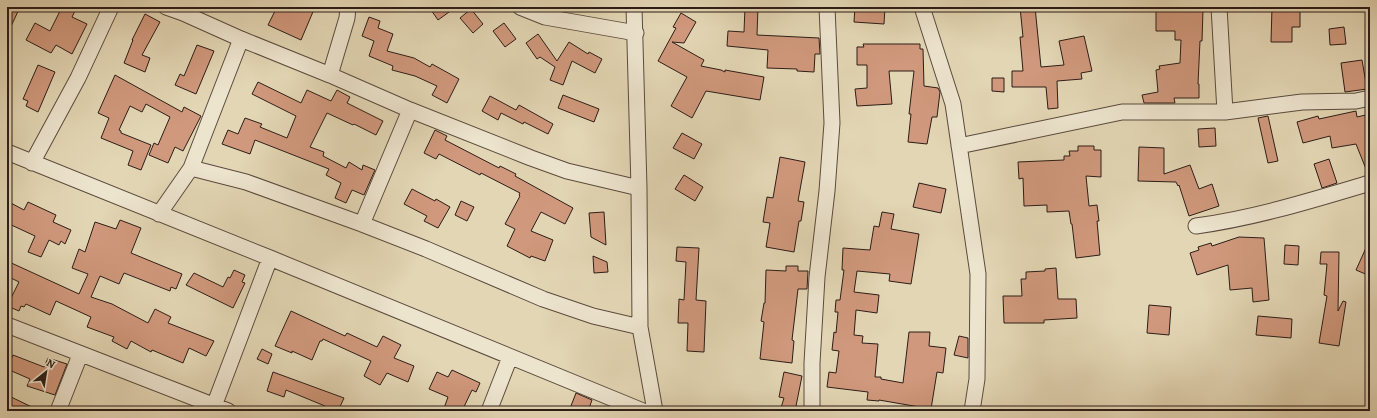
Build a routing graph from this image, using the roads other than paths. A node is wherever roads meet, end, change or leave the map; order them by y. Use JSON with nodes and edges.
{"nodes":[{"id":1,"x":111,"y":7,"type":"edge"},
{"id":2,"x":166,"y":7,"type":"edge"},
{"id":3,"x":348,"y":7,"type":"edge"},
{"id":4,"x":520,"y":7,"type":"edge"},
{"id":5,"x":634,"y":7,"type":"edge"},
{"id":6,"x":827,"y":7,"type":"edge"},
{"id":7,"x":922,"y":7,"type":"edge"},
{"id":8,"x":1219,"y":7,"type":"edge"},
{"id":9,"x":184,"y":10,"type":"edge"},
{"id":10,"x":636,"y":33,"type":"junction"},
{"id":11,"x":241,"y":39,"type":"junction"},
{"id":12,"x":330,"y":75,"type":"junction"},
{"id":13,"x":1370,"y":98,"type":"edge"},
{"id":14,"x":410,"y":110,"type":"junction"},
{"id":15,"x":1225,"y":112,"type":"junction"},
{"id":16,"x":959,"y":146,"type":"junction"},
{"id":17,"x":7,"y":152,"type":"edge"},
{"id":18,"x":32,"y":163,"type":"junction"},
{"id":19,"x":191,"y":168,"type":"junction"},
{"id":20,"x":1370,"y":183,"type":"edge"},
{"id":21,"x":639,"y":188,"type":"junction"},
{"id":22,"x":159,"y":214,"type":"junction"},
{"id":23,"x":362,"y":224,"type":"junction"},
{"id":24,"x":1196,"y":226,"type":"dead end"},
{"id":25,"x":270,"y":258,"type":"junction"},
{"id":26,"x":7,"y":326,"type":"edge"},
{"id":27,"x":640,"y":327,"type":"junction"},
{"id":28,"x":80,"y":354,"type":"junction"},
{"id":29,"x":510,"y":357,"type":"junction"},
{"id":30,"x":221,"y":408,"type":"edge"},
{"id":31,"x":58,"y":411,"type":"edge"},
{"id":32,"x":489,"y":411,"type":"edge"},
{"id":33,"x":644,"y":411,"type":"edge"},
{"id":34,"x":655,"y":411,"type":"edge"},
{"id":35,"x":812,"y":411,"type":"edge"},
{"id":36,"x":972,"y":411,"type":"edge"}],
"edges":[{"from":1,"to":18,"type":"street"},
{"from":2,"to":9,"type":"street"},
{"from":3,"to":12,"type":"street"},
{"from":4,"to":10,"type":"street"},
{"from":5,"to":10,"type":"street"},
{"from":6,"to":35,"type":"street"},
{"from":7,"to":16,"type":"street"},
{"from":8,"to":15,"type":"street"},
{"from":9,"to":11,"type":"street"},
{"from":10,"to":21,"type":"street"},
{"from":11,"to":12,"type":"street"},
{"from":11,"to":19,"type":"street"},
{"from":12,"to":14,"type":"street"},
{"from":13,"to":15,"type":"street"},
{"from":14,"to":21,"type":"street"},
{"from":14,"to":23,"type":"street"},
{"from":15,"to":16,"type":"street"},
{"from":16,"to":36,"type":"street"},
{"from":17,"to":18,"type":"street"},
{"from":18,"to":22,"type":"street"},
{"from":19,"to":22,"type":"street"},
{"from":19,"to":23,"type":"street"},
{"from":20,"to":24,"type":"street"},
{"from":21,"to":27,"type":"street"},
{"from":22,"to":25,"type":"street"},
{"from":23,"to":27,"type":"street"},
{"from":25,"to":29,"type":"street"},
{"from":25,"to":30,"type":"street"},
{"from":26,"to":28,"type":"street"},
{"from":27,"to":34,"type":"street"},
{"from":28,"to":30,"type":"street"},
{"from":28,"to":31,"type":"street"},
{"from":29,"to":32,"type":"street"},
{"from":29,"to":33,"type":"street"}]}
